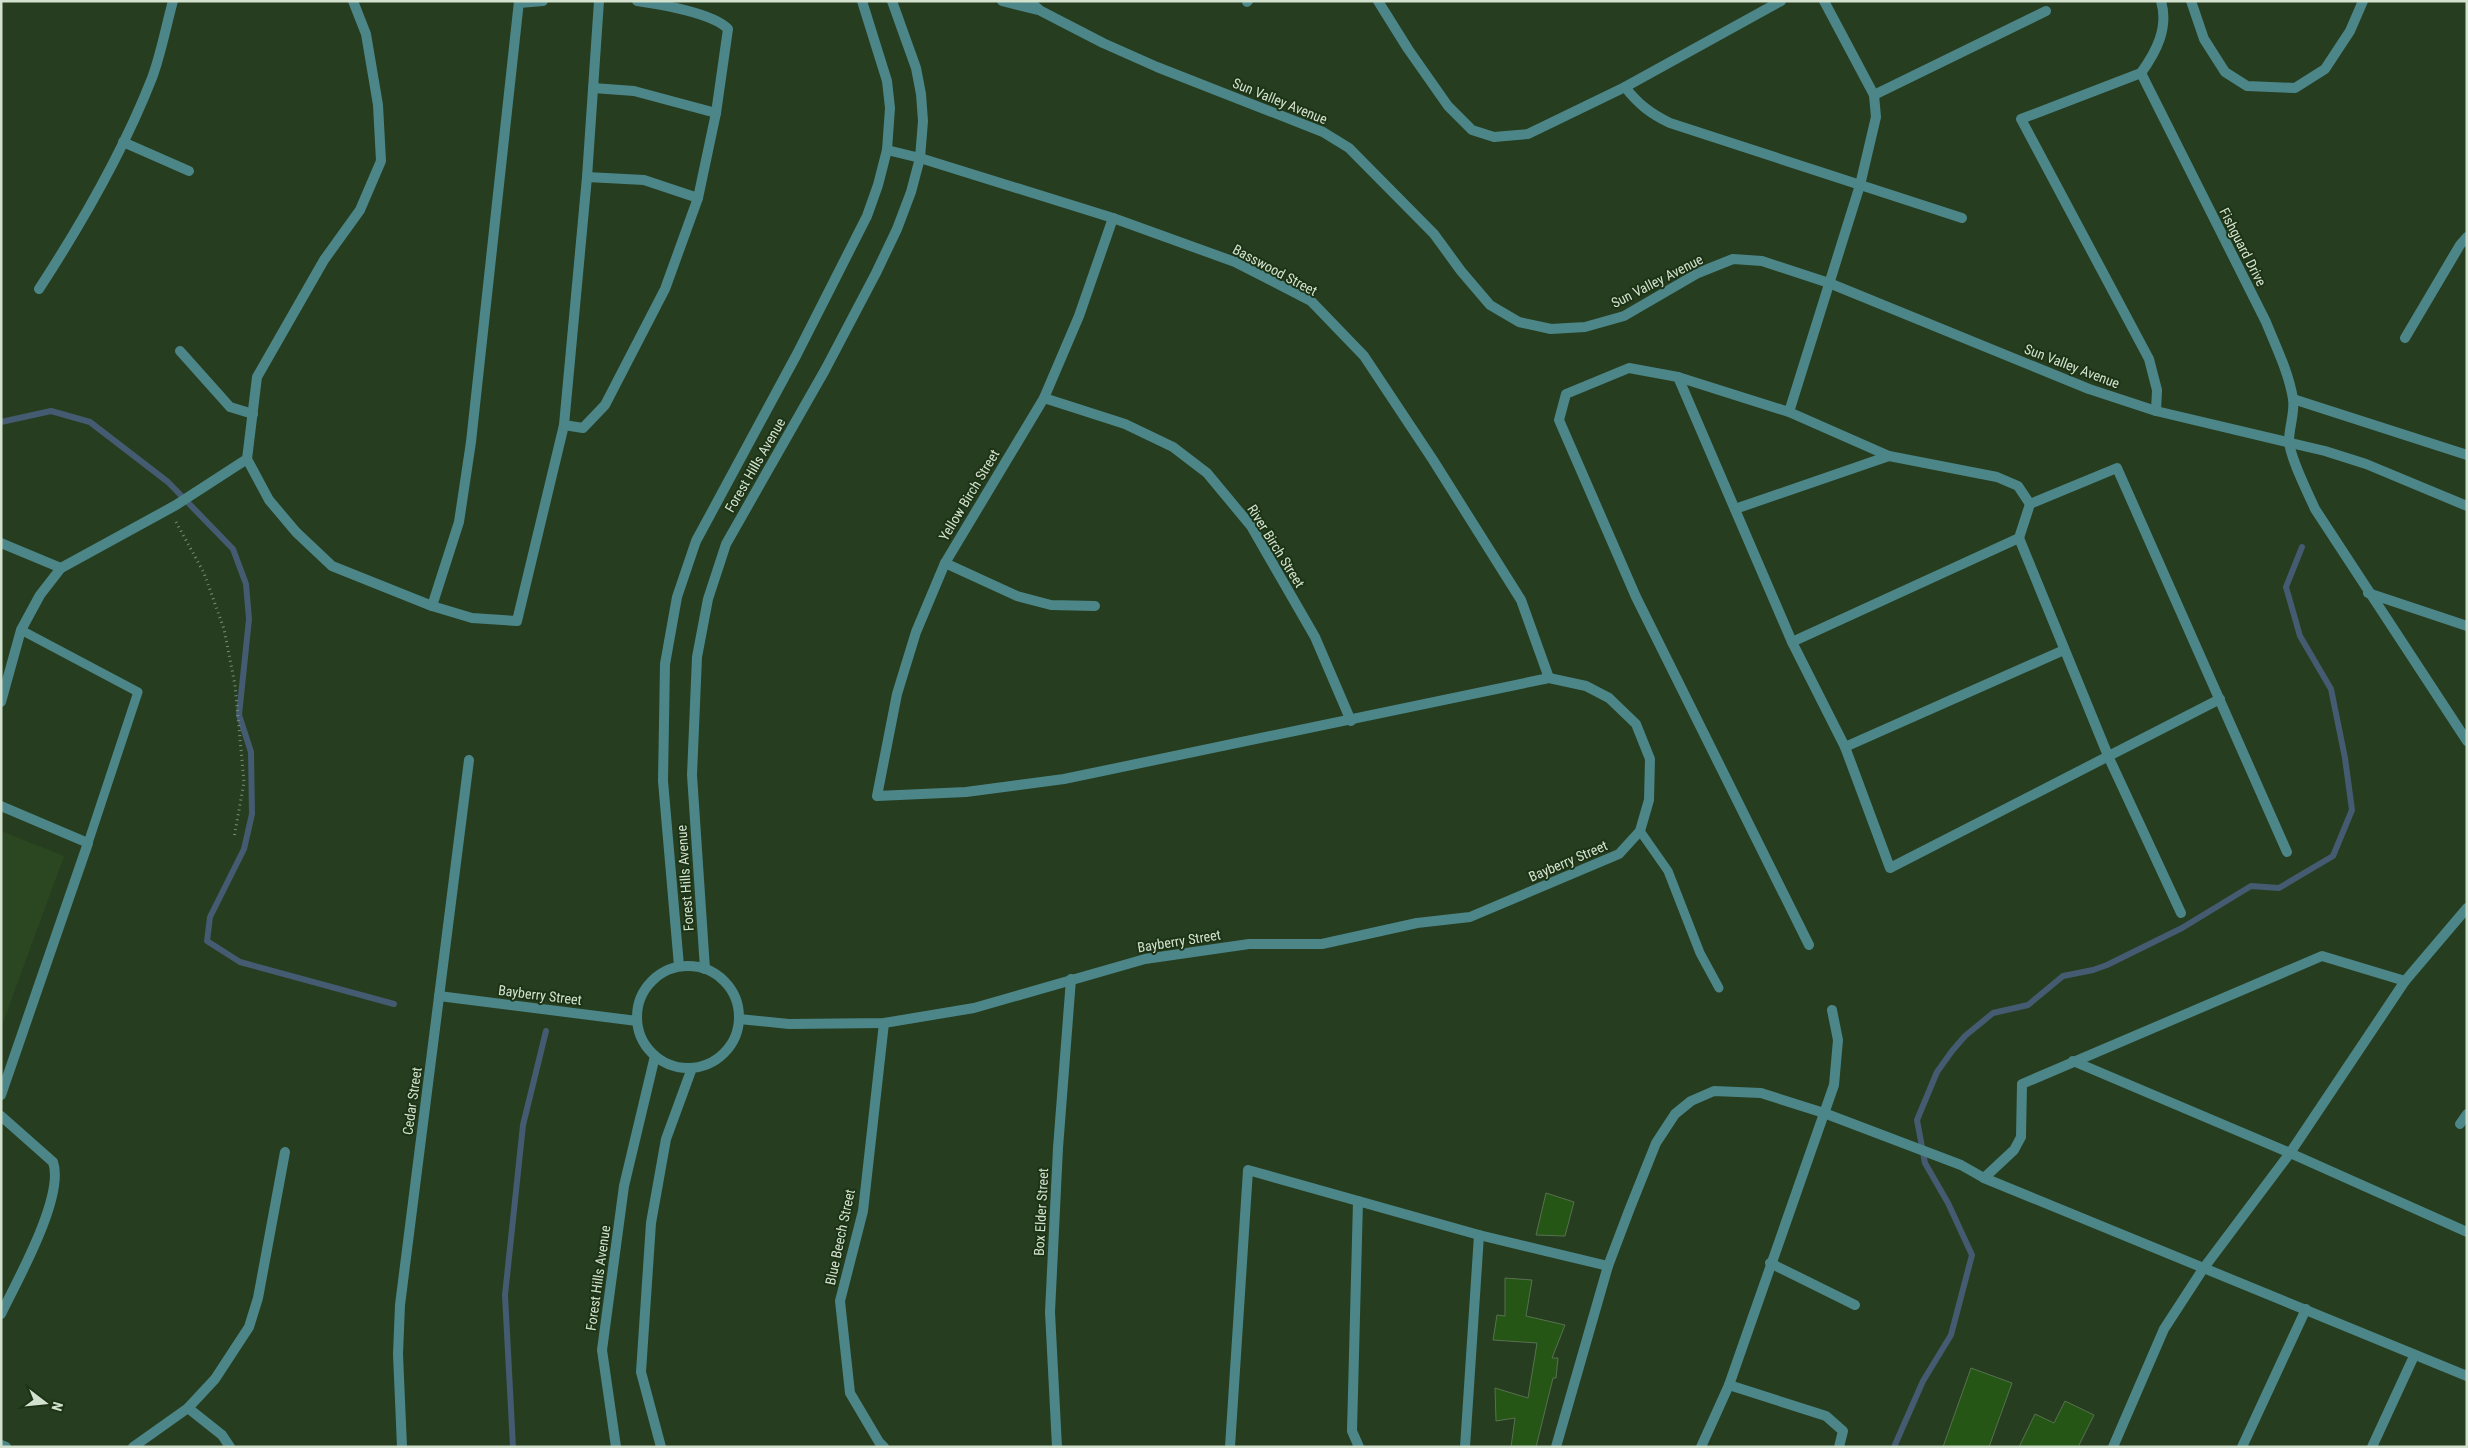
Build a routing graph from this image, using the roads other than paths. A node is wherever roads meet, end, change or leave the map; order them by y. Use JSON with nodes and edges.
{"nodes":[{"id":1,"x":173,"y":1,"type":"edge"},
{"id":2,"x":353,"y":1,"type":"edge"},
{"id":3,"x":543,"y":1,"type":"edge"},
{"id":4,"x":599,"y":1,"type":"edge"},
{"id":5,"x":637,"y":1,"type":"edge"},
{"id":6,"x":862,"y":1,"type":"edge"},
{"id":7,"x":892,"y":1,"type":"edge"},
{"id":8,"x":1002,"y":1,"type":"edge"},
{"id":9,"x":1029,"y":1,"type":"edge"},
{"id":10,"x":1378,"y":1,"type":"edge"},
{"id":11,"x":1781,"y":1,"type":"edge"},
{"id":12,"x":1824,"y":1,"type":"edge"},
{"id":13,"x":2161,"y":1,"type":"edge"},
{"id":14,"x":2191,"y":1,"type":"edge"},
{"id":15,"x":2363,"y":1,"type":"edge"},
{"id":16,"x":519,"y":2,"type":"edge"},
{"id":17,"x":1041,"y":11,"type":"junction"},
{"id":18,"x":2046,"y":11,"type":"dead end"},
{"id":19,"x":2140,"y":73,"type":"junction"},
{"id":20,"x":1625,"y":87,"type":"junction"},
{"id":21,"x":593,"y":88,"type":"junction"},
{"id":22,"x":1874,"y":95,"type":"junction"},
{"id":23,"x":716,"y":113,"type":"junction"},
{"id":24,"x":123,"y":142,"type":"junction"},
{"id":25,"x":887,"y":150,"type":"junction"},
{"id":26,"x":920,"y":158,"type":"junction"},
{"id":27,"x":189,"y":171,"type":"dead end"},
{"id":28,"x":587,"y":176,"type":"junction"},
{"id":29,"x":1860,"y":185,"type":"junction"},
{"id":30,"x":698,"y":198,"type":"junction"},
{"id":31,"x":1113,"y":218,"type":"junction"},
{"id":32,"x":1962,"y":218,"type":"dead end"},
{"id":33,"x":2467,"y":237,"type":"edge"},
{"id":34,"x":1829,"y":283,"type":"junction"},
{"id":35,"x":39,"y":289,"type":"dead end"},
{"id":36,"x":2406,"y":338,"type":"dead end"},
{"id":37,"x":180,"y":351,"type":"dead end"},
{"id":38,"x":1678,"y":377,"type":"junction"},
{"id":39,"x":1044,"y":398,"type":"junction"},
{"id":40,"x":2293,"y":399,"type":"junction"},
{"id":41,"x":2156,"y":411,"type":"junction"},
{"id":42,"x":1788,"y":412,"type":"junction"},
{"id":43,"x":252,"y":414,"type":"junction"},
{"id":44,"x":564,"y":425,"type":"junction"},
{"id":45,"x":2289,"y":442,"type":"junction"},
{"id":46,"x":2467,"y":455,"type":"edge"},
{"id":47,"x":1889,"y":456,"type":"junction"},
{"id":48,"x":247,"y":459,"type":"junction"},
{"id":49,"x":2030,"y":504,"type":"junction"},
{"id":50,"x":2467,"y":506,"type":"edge"},
{"id":51,"x":1735,"y":509,"type":"junction"},
{"id":52,"x":2020,"y":538,"type":"junction"},
{"id":53,"x":1,"y":543,"type":"edge"},
{"id":54,"x":945,"y":563,"type":"junction"},
{"id":55,"x":60,"y":568,"type":"junction"},
{"id":56,"x":2368,"y":593,"type":"junction"},
{"id":57,"x":432,"y":606,"type":"junction"},
{"id":58,"x":1095,"y":606,"type":"dead end"},
{"id":59,"x":2467,"y":626,"type":"edge"},
{"id":60,"x":21,"y":630,"type":"junction"},
{"id":61,"x":1792,"y":642,"type":"junction"},
{"id":62,"x":2064,"y":650,"type":"junction"},
{"id":63,"x":1549,"y":678,"type":"junction"},
{"id":64,"x":2220,"y":700,"type":"junction"},
{"id":65,"x":1,"y":702,"type":"edge"},
{"id":66,"x":1351,"y":721,"type":"junction"},
{"id":67,"x":2467,"y":740,"type":"edge"},
{"id":68,"x":1845,"y":747,"type":"junction"},
{"id":69,"x":2109,"y":758,"type":"junction"},
{"id":70,"x":469,"y":760,"type":"dead end"},
{"id":71,"x":876,"y":796,"type":"joint"},
{"id":72,"x":1,"y":806,"type":"edge"},
{"id":73,"x":1640,"y":831,"type":"junction"},
{"id":74,"x":88,"y":843,"type":"junction"},
{"id":75,"x":2287,"y":852,"type":"dead end"},
{"id":76,"x":2467,"y":908,"type":"edge"},
{"id":77,"x":2181,"y":913,"type":"dead end"},
{"id":78,"x":1809,"y":945,"type":"dead end"},
{"id":79,"x":679,"y":966,"type":"junction"},
{"id":80,"x":705,"y":969,"type":"junction"},
{"id":81,"x":1071,"y":979,"type":"junction"},
{"id":82,"x":2405,"y":981,"type":"junction"},
{"id":83,"x":1719,"y":988,"type":"dead end"},
{"id":84,"x":439,"y":996,"type":"junction"},
{"id":85,"x":1832,"y":1010,"type":"dead end"},
{"id":86,"x":738,"y":1019,"type":"junction"},
{"id":87,"x":638,"y":1021,"type":"junction"},
{"id":88,"x":884,"y":1023,"type":"junction"},
{"id":89,"x":655,"y":1056,"type":"junction"},
{"id":90,"x":2074,"y":1061,"type":"junction"},
{"id":91,"x":692,"y":1068,"type":"junction"},
{"id":92,"x":1,"y":1096,"type":"edge"},
{"id":93,"x":1824,"y":1112,"type":"junction"},
{"id":94,"x":2467,"y":1114,"type":"edge"},
{"id":95,"x":1,"y":1116,"type":"edge"},
{"id":96,"x":2460,"y":1124,"type":"dead end"},
{"id":97,"x":285,"y":1152,"type":"dead end"},
{"id":98,"x":2290,"y":1153,"type":"junction"},
{"id":99,"x":1984,"y":1178,"type":"junction"},
{"id":100,"x":1358,"y":1201,"type":"junction"},
{"id":101,"x":2467,"y":1232,"type":"edge"},
{"id":102,"x":1479,"y":1235,"type":"junction"},
{"id":103,"x":1770,"y":1263,"type":"junction"},
{"id":104,"x":1608,"y":1266,"type":"junction"},
{"id":105,"x":2203,"y":1269,"type":"junction"},
{"id":106,"x":1855,"y":1305,"type":"dead end"},
{"id":107,"x":2306,"y":1309,"type":"junction"},
{"id":108,"x":1,"y":1314,"type":"edge"},
{"id":109,"x":2414,"y":1356,"type":"junction"},
{"id":110,"x":2467,"y":1376,"type":"edge"},
{"id":111,"x":1729,"y":1384,"type":"junction"},
{"id":112,"x":188,"y":1408,"type":"junction"},
{"id":113,"x":1,"y":1445,"type":"edge"},
{"id":114,"x":6,"y":1447,"type":"edge"},
{"id":115,"x":133,"y":1447,"type":"edge"},
{"id":116,"x":230,"y":1447,"type":"edge"},
{"id":117,"x":402,"y":1447,"type":"edge"},
{"id":118,"x":616,"y":1447,"type":"edge"},
{"id":119,"x":661,"y":1447,"type":"edge"},
{"id":120,"x":884,"y":1447,"type":"edge"},
{"id":121,"x":1058,"y":1447,"type":"edge"},
{"id":122,"x":1230,"y":1447,"type":"edge"},
{"id":123,"x":1359,"y":1447,"type":"edge"},
{"id":124,"x":1465,"y":1447,"type":"edge"},
{"id":125,"x":1556,"y":1447,"type":"edge"},
{"id":126,"x":1701,"y":1447,"type":"edge"},
{"id":127,"x":1839,"y":1447,"type":"edge"},
{"id":128,"x":2113,"y":1447,"type":"edge"},
{"id":129,"x":2242,"y":1447,"type":"edge"},
{"id":130,"x":2372,"y":1447,"type":"edge"}],
"edges":[{"from":1,"to":24,"type":"street"},
{"from":2,"to":43,"type":"street"},
{"from":3,"to":16,"type":"street"},
{"from":4,"to":21,"type":"street"},
{"from":5,"to":23,"type":"street"},
{"from":6,"to":25,"type":"street","name":"Forest Hills Avenue"},
{"from":7,"to":26,"type":"street","name":"Forest Hills Avenue"},
{"from":8,"to":17,"type":"street","name":"Sun Valley Avenue"},
{"from":9,"to":17,"type":"street","name":"Sun Valley Avenue"},
{"from":10,"to":20,"type":"street"},
{"from":11,"to":20,"type":"street"},
{"from":12,"to":22,"type":"street"},
{"from":13,"to":19,"type":"street"},
{"from":14,"to":15,"type":"street"},
{"from":16,"to":57,"type":"street"},
{"from":17,"to":34,"type":"street","name":"Sun Valley Avenue"},
{"from":18,"to":22,"type":"street"},
{"from":19,"to":40,"type":"street","name":"Fishguard Drive"},
{"from":19,"to":41,"type":"street"},
{"from":20,"to":29,"type":"street"},
{"from":21,"to":23,"type":"street"},
{"from":21,"to":28,"type":"street"},
{"from":22,"to":29,"type":"street"},
{"from":23,"to":30,"type":"street"},
{"from":24,"to":27,"type":"street"},
{"from":24,"to":35,"type":"street"},
{"from":25,"to":26,"type":"street","name":"Basswood Street"},
{"from":25,"to":79,"type":"street","name":"Forest Hills Avenue"},
{"from":26,"to":31,"type":"street","name":"Basswood Street"},
{"from":26,"to":80,"type":"street","name":"Forest Hills Avenue"},
{"from":28,"to":30,"type":"street"},
{"from":28,"to":44,"type":"street"},
{"from":29,"to":32,"type":"street"},
{"from":29,"to":34,"type":"street"},
{"from":30,"to":44,"type":"street"},
{"from":31,"to":39,"type":"street","name":"Yellow Birch Street"},
{"from":31,"to":63,"type":"street","name":"Basswood Street"},
{"from":33,"to":36,"type":"street"},
{"from":34,"to":41,"type":"street","name":"Sun Valley Avenue"},
{"from":34,"to":42,"type":"street"},
{"from":37,"to":43,"type":"street"},
{"from":38,"to":42,"type":"street"},
{"from":38,"to":51,"type":"street"},
{"from":38,"to":78,"type":"street"},
{"from":39,"to":54,"type":"street","name":"Yellow Birch Street"},
{"from":39,"to":66,"type":"street","name":"River Birch Street"},
{"from":40,"to":45,"type":"street","name":"Fishguard Drive"},
{"from":40,"to":46,"type":"street"},
{"from":41,"to":45,"type":"street","name":"Sun Valley Avenue"},
{"from":42,"to":47,"type":"street"},
{"from":43,"to":48,"type":"street"},
{"from":44,"to":57,"type":"street"},
{"from":45,"to":50,"type":"street","name":"Sun Valley Avenue"},
{"from":45,"to":56,"type":"street"},
{"from":47,"to":49,"type":"street"},
{"from":47,"to":51,"type":"street"},
{"from":48,"to":55,"type":"street"},
{"from":48,"to":57,"type":"street"},
{"from":49,"to":52,"type":"street"},
{"from":49,"to":64,"type":"street"},
{"from":51,"to":61,"type":"street"},
{"from":52,"to":61,"type":"street"},
{"from":52,"to":62,"type":"street"},
{"from":53,"to":55,"type":"street"},
{"from":54,"to":58,"type":"street"},
{"from":54,"to":71,"type":"street","name":"Yellow Birch Street"},
{"from":55,"to":60,"type":"street"},
{"from":56,"to":59,"type":"street"},
{"from":56,"to":67,"type":"street"},
{"from":60,"to":65,"type":"street"},
{"from":60,"to":74,"type":"lane"},
{"from":61,"to":68,"type":"street"},
{"from":62,"to":68,"type":"street"},
{"from":62,"to":69,"type":"street"},
{"from":63,"to":66,"type":"street","name":"Bayberry Street"},
{"from":63,"to":73,"type":"street","name":"Bayberry Street"},
{"from":64,"to":69,"type":"street"},
{"from":64,"to":75,"type":"street"},
{"from":66,"to":71,"type":"street","name":"Bayberry Street"},
{"from":68,"to":69,"type":"street"},
{"from":69,"to":77,"type":"street"},
{"from":70,"to":84,"type":"street","name":"Cedar Street"},
{"from":72,"to":74,"type":"street"},
{"from":73,"to":81,"type":"street","name":"Bayberry Street"},
{"from":73,"to":83,"type":"lane"},
{"from":74,"to":92,"type":"street"},
{"from":76,"to":82,"type":"street"},
{"from":79,"to":80,"type":"street"},
{"from":79,"to":87,"type":"street"},
{"from":80,"to":86,"type":"street"},
{"from":81,"to":88,"type":"street","name":"Bayberry Street"},
{"from":81,"to":121,"type":"street","name":"Box Elder Street"},
{"from":82,"to":90,"type":"street"},
{"from":82,"to":98,"type":"street"},
{"from":84,"to":87,"type":"street","name":"Bayberry Street"},
{"from":84,"to":117,"type":"street","name":"Cedar Street"},
{"from":85,"to":93,"type":"street"},
{"from":86,"to":88,"type":"street","name":"Bayberry Street"},
{"from":86,"to":91,"type":"street"},
{"from":87,"to":89,"type":"street"},
{"from":88,"to":120,"type":"street","name":"Blue Beech Street"},
{"from":89,"to":91,"type":"street"},
{"from":89,"to":118,"type":"street","name":"Forest Hills Avenue"},
{"from":90,"to":98,"type":"street"},
{"from":90,"to":99,"type":"street"},
{"from":91,"to":119,"type":"street"},
{"from":93,"to":99,"type":"street"},
{"from":93,"to":103,"type":"street"},
{"from":93,"to":104,"type":"street"},
{"from":94,"to":96,"type":"street"},
{"from":95,"to":108,"type":"street"},
{"from":97,"to":112,"type":"street"},
{"from":98,"to":101,"type":"street"},
{"from":98,"to":105,"type":"street"},
{"from":99,"to":105,"type":"street"},
{"from":100,"to":102,"type":"street"},
{"from":100,"to":122,"type":"street"},
{"from":100,"to":123,"type":"street"},
{"from":102,"to":104,"type":"street"},
{"from":102,"to":124,"type":"street"},
{"from":103,"to":106,"type":"street"},
{"from":103,"to":111,"type":"street"},
{"from":104,"to":125,"type":"street"},
{"from":105,"to":107,"type":"street"},
{"from":105,"to":128,"type":"street"},
{"from":107,"to":109,"type":"street"},
{"from":107,"to":129,"type":"street"},
{"from":109,"to":110,"type":"street"},
{"from":109,"to":130,"type":"street"},
{"from":111,"to":126,"type":"street"},
{"from":111,"to":127,"type":"street"},
{"from":112,"to":115,"type":"street"},
{"from":112,"to":116,"type":"street"},
{"from":113,"to":114,"type":"street"}]}
